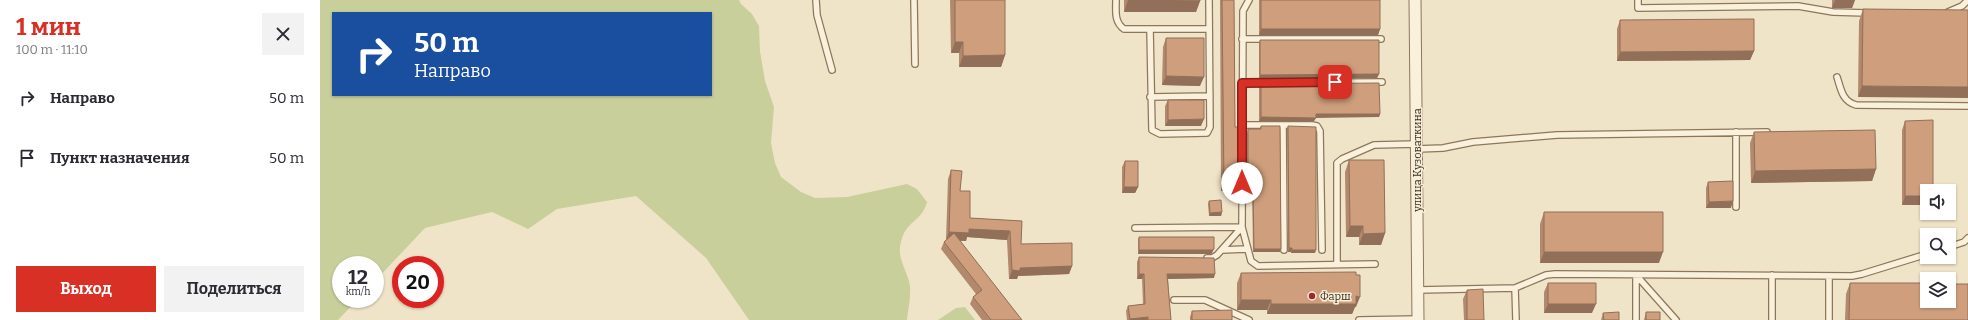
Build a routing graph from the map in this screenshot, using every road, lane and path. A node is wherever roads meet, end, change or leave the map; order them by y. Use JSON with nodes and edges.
{"nodes":[{"id":1,"x":816,"y":0,"type":"edge"},
{"id":2,"x":914,"y":0,"type":"edge"},
{"id":3,"x":1116,"y":0,"type":"edge"},
{"id":4,"x":1209,"y":0,"type":"edge"},
{"id":5,"x":1249,"y":0,"type":"edge"},
{"id":6,"x":1415,"y":0,"type":"edge"},
{"id":7,"x":1638,"y":0,"type":"edge"},
{"id":8,"x":1968,"y":0,"type":"edge"},
{"id":9,"x":1798,"y":3,"type":"edge"},
{"id":10,"x":1943,"y":12,"type":"edge"},
{"id":11,"x":1877,"y":13,"type":"edge"},
{"id":12,"x":1150,"y":29,"type":"junction"},
{"id":13,"x":1209,"y":29,"type":"junction"},
{"id":14,"x":1242,"y":39,"type":"junction"},
{"id":15,"x":1381,"y":39,"type":"dead end"},
{"id":16,"x":915,"y":64,"type":"dead end"},
{"id":17,"x":832,"y":70,"type":"dead end"},
{"id":18,"x":1837,"y":76,"type":"dead end"},
{"id":19,"x":1382,"y":82,"type":"dead end"},
{"id":20,"x":1242,"y":83,"type":"junction"},
{"id":21,"x":1210,"y":96,"type":"junction"},
{"id":22,"x":1150,"y":97,"type":"junction"},
{"id":23,"x":1968,"y":106,"type":"edge"},
{"id":24,"x":1242,"y":125,"type":"junction"},
{"id":25,"x":1282,"y":125,"type":"junction"},
{"id":26,"x":1736,"y":132,"type":"junction"},
{"id":27,"x":1775,"y":132,"type":"edge"},
{"id":28,"x":1417,"y":147,"type":"junction"},
{"id":29,"x":1736,"y":207,"type":"dead end"},
{"id":30,"x":1242,"y":227,"type":"junction"},
{"id":31,"x":1135,"y":228,"type":"dead end"},
{"id":32,"x":1968,"y":238,"type":"edge"},
{"id":33,"x":1956,"y":244,"type":"edge"},
{"id":34,"x":1246,"y":249,"type":"junction"},
{"id":35,"x":1222,"y":250,"type":"junction"},
{"id":36,"x":1284,"y":250,"type":"dead end"},
{"id":37,"x":1322,"y":250,"type":"dead end"},
{"id":38,"x":1920,"y":256,"type":"edge"},
{"id":39,"x":1197,"y":258,"type":"edge"},
{"id":40,"x":1337,"y":264,"type":"junction"},
{"id":41,"x":1375,"y":264,"type":"dead end"},
{"id":42,"x":1636,"y":275,"type":"junction"},
{"id":43,"x":1772,"y":275,"type":"junction"},
{"id":44,"x":1829,"y":276,"type":"junction"},
{"id":45,"x":1515,"y":288,"type":"junction"},
{"id":46,"x":1418,"y":290,"type":"junction"},
{"id":47,"x":1174,"y":300,"type":"dead end"},
{"id":48,"x":1249,"y":320,"type":"edge"},
{"id":49,"x":1359,"y":320,"type":"edge"},
{"id":50,"x":1380,"y":320,"type":"edge"},
{"id":51,"x":1418,"y":320,"type":"edge"},
{"id":52,"x":1516,"y":320,"type":"edge"},
{"id":53,"x":1636,"y":320,"type":"edge"},
{"id":54,"x":1676,"y":320,"type":"edge"},
{"id":55,"x":1772,"y":320,"type":"edge"},
{"id":56,"x":1828,"y":320,"type":"edge"}],
"edges":[{"from":1,"to":17,"type":"lane"},
{"from":2,"to":16,"type":"lane"},
{"from":3,"to":12,"type":"lane"},
{"from":4,"to":13,"type":"lane"},
{"from":5,"to":14,"type":"lane"},
{"from":6,"to":28,"type":"street","name":"улица Кузоваткина"},
{"from":7,"to":9,"type":"lane"},
{"from":8,"to":10,"type":"lane"},
{"from":9,"to":11,"type":"lane"},
{"from":12,"to":13,"type":"lane"},
{"from":12,"to":22,"type":"lane"},
{"from":13,"to":21,"type":"lane"},
{"from":14,"to":15,"type":"lane"},
{"from":14,"to":20,"type":"lane"},
{"from":18,"to":23,"type":"lane"},
{"from":19,"to":20,"type":"lane"},
{"from":20,"to":24,"type":"lane"},
{"from":21,"to":22,"type":"lane"},
{"from":21,"to":22,"type":"lane"},
{"from":24,"to":25,"type":"lane"},
{"from":24,"to":30,"type":"lane"},
{"from":25,"to":36,"type":"lane"},
{"from":25,"to":37,"type":"lane"},
{"from":26,"to":27,"type":"lane"},
{"from":26,"to":28,"type":"lane"},
{"from":26,"to":29,"type":"lane"},
{"from":28,"to":40,"type":"lane"},
{"from":28,"to":46,"type":"street","name":"улица Кузоваткина"},
{"from":30,"to":31,"type":"lane"},
{"from":30,"to":34,"type":"lane"},
{"from":30,"to":35,"type":"lane"},
{"from":32,"to":33,"type":"lane"},
{"from":34,"to":35,"type":"lane"},
{"from":34,"to":40,"type":"lane"},
{"from":35,"to":39,"type":"lane"},
{"from":38,"to":44,"type":"lane"},
{"from":40,"to":41,"type":"lane"},
{"from":42,"to":43,"type":"lane"},
{"from":42,"to":45,"type":"lane"},
{"from":42,"to":53,"type":"lane"},
{"from":42,"to":54,"type":"lane"},
{"from":43,"to":44,"type":"lane"},
{"from":43,"to":55,"type":"lane"},
{"from":44,"to":56,"type":"lane"},
{"from":45,"to":46,"type":"lane"},
{"from":45,"to":52,"type":"lane"},
{"from":46,"to":51,"type":"street","name":"улица Кузоваткина"},
{"from":47,"to":48,"type":"lane"},
{"from":49,"to":50,"type":"lane"},
{"from":50,"to":51,"type":"lane"}]}
